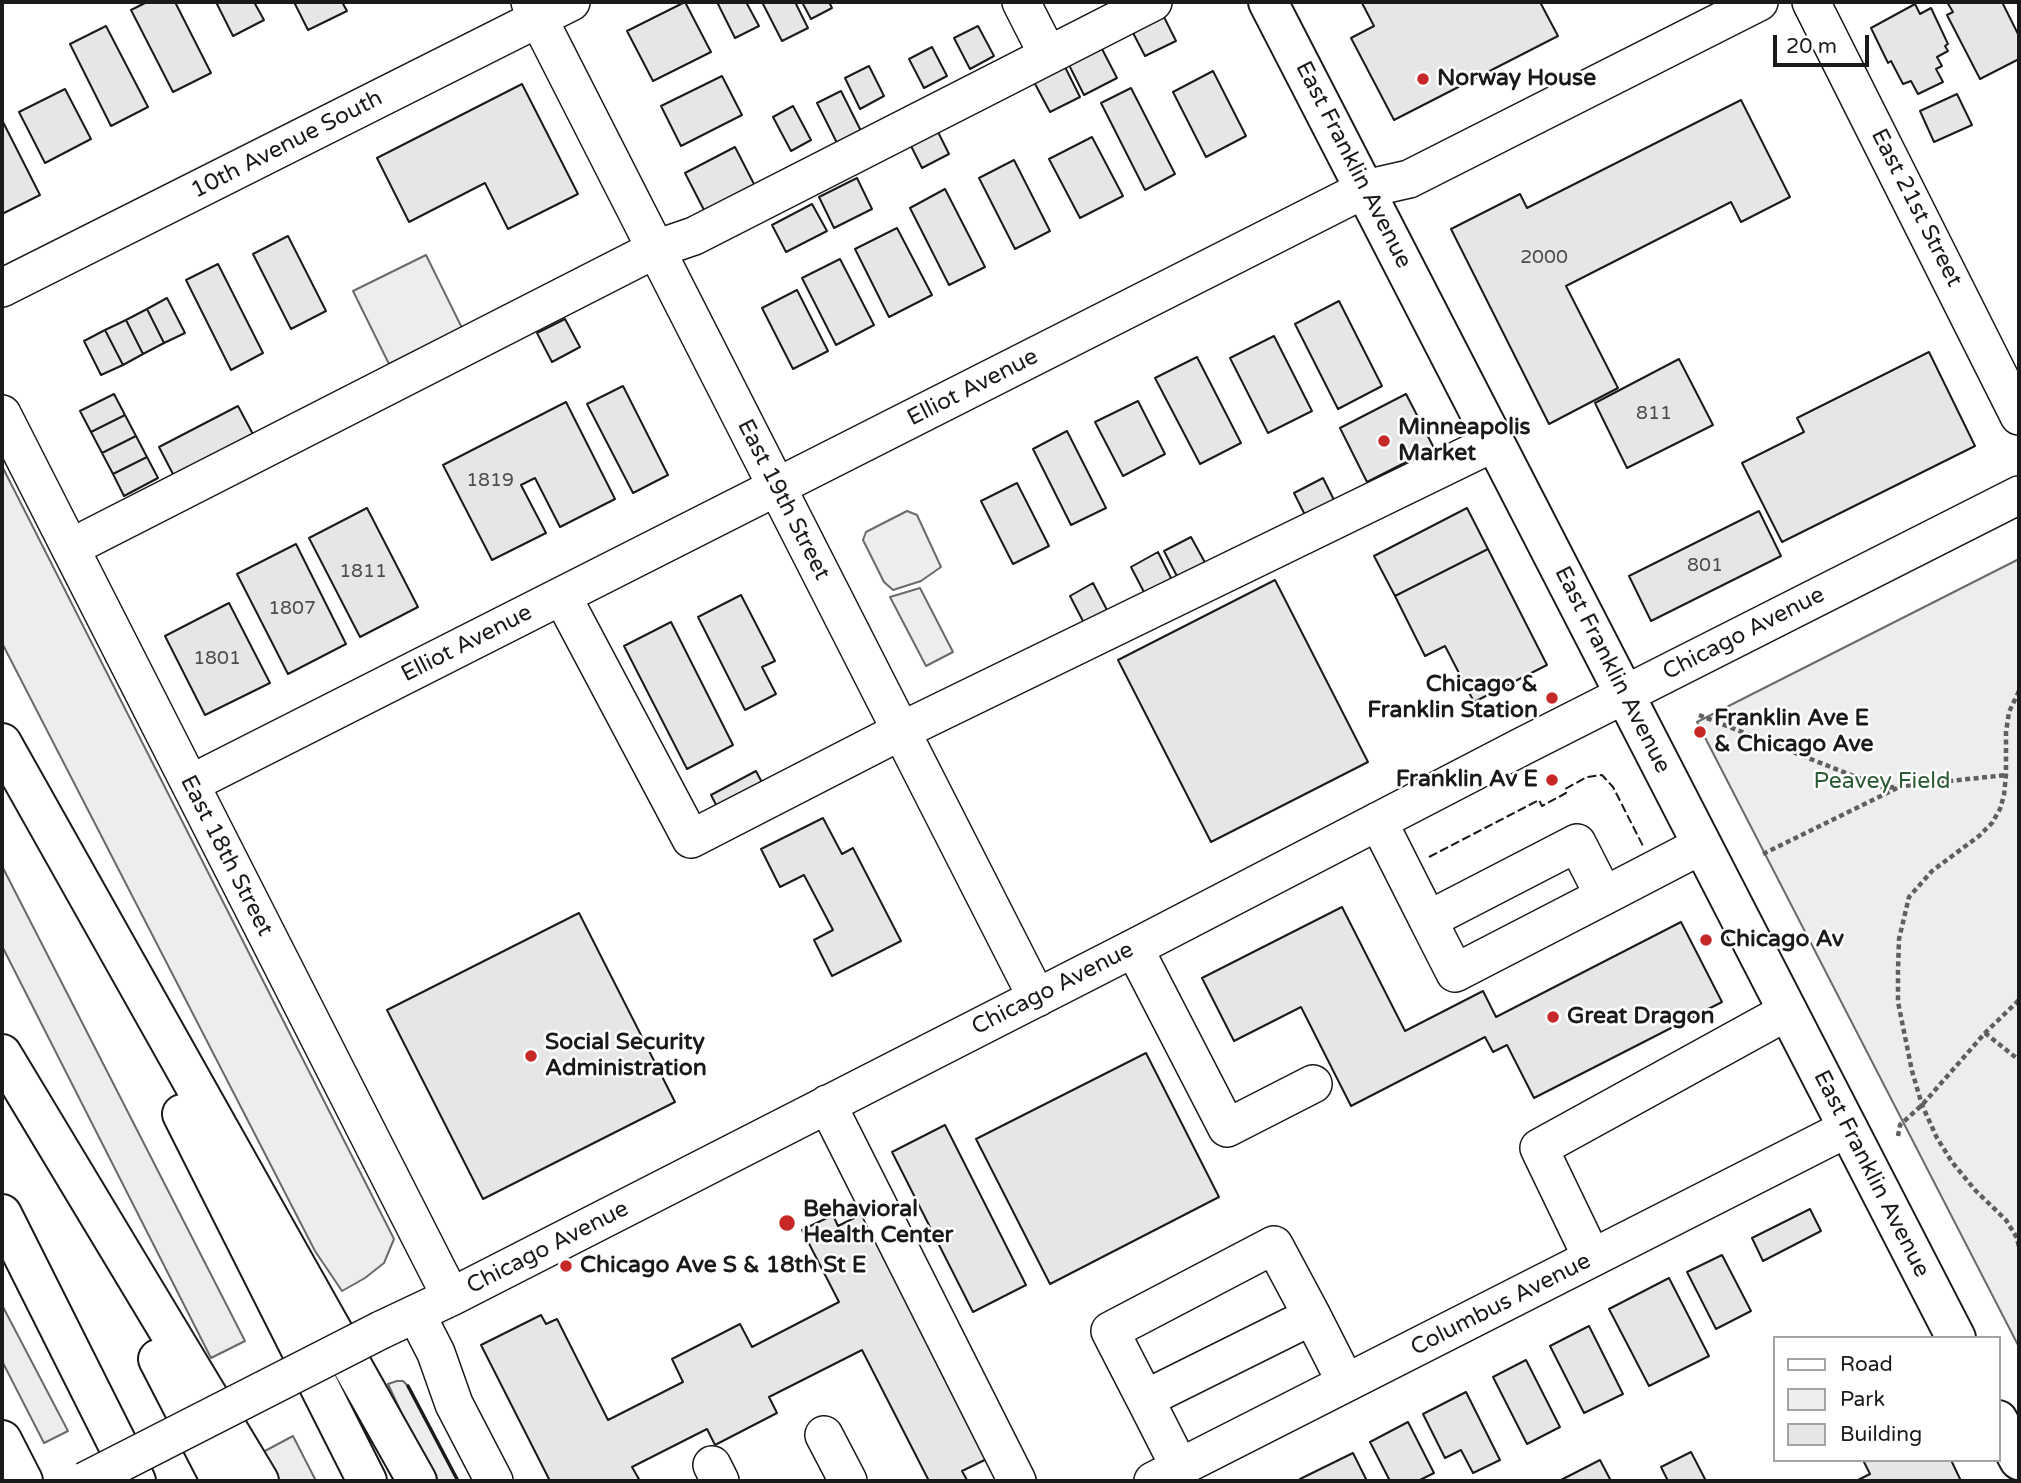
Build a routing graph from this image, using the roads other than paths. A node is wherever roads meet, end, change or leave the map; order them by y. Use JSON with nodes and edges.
{"nodes":[{"id":1,"x":571,"y":2,"type":"edge"},
{"id":2,"x":1021,"y":2,"type":"edge"},
{"id":3,"x":1153,"y":2,"type":"edge"},
{"id":4,"x":1268,"y":2,"type":"edge"},
{"id":5,"x":1759,"y":2,"type":"edge"},
{"id":6,"x":1811,"y":2,"type":"edge"},
{"id":7,"x":534,"y":10,"type":"edge"},
{"id":8,"x":1048,"y":55,"type":"junction"},
{"id":9,"x":1365,"y":189,"type":"junction"},
{"id":10,"x":656,"y":249,"type":"junction"},
{"id":11,"x":2,"y":288,"type":"edge"},
{"id":12,"x":2,"y":414,"type":"edge"},
{"id":13,"x":2019,"y":416,"type":"edge"},
{"id":14,"x":1495,"y":442,"type":"junction"},
{"id":15,"x":777,"y":487,"type":"junction"},
{"id":16,"x":2019,"y":495,"type":"edge"},
{"id":17,"x":70,"y":548,"type":"junction"},
{"id":18,"x":562,"y":596,"type":"junction"},
{"id":19,"x":1625,"y":694,"type":"junction"},
{"id":20,"x":901,"y":731,"type":"junction"},
{"id":21,"x":2,"y":743,"type":"edge"},
{"id":22,"x":2,"y":755,"type":"edge"},
{"id":23,"x":190,"y":784,"type":"junction"},
{"id":24,"x":1378,"y":821,"type":"junction"},
{"id":25,"x":1702,"y":845,"type":"junction"},
{"id":26,"x":1604,"y":897,"type":"junction"},
{"id":27,"x":1428,"y":920,"type":"junction"},
{"id":28,"x":1134,"y":948,"type":"junction"},
{"id":29,"x":1037,"y":998,"type":"junction"},
{"id":30,"x":1788,"y":1011,"type":"junction"},
{"id":31,"x":2,"y":1056,"type":"edge"},
{"id":32,"x":1313,"y":1084,"type":"dead end"},
{"id":33,"x":827,"y":1104,"type":"junction"},
{"id":34,"x":1848,"y":1128,"type":"junction"},
{"id":35,"x":2,"y":1214,"type":"edge"},
{"id":36,"x":1592,"y":1258,"type":"junction"},
{"id":37,"x":451,"y":1297,"type":"junction"},
{"id":38,"x":416,"y":1314,"type":"junction"},
{"id":39,"x":1312,"y":1316,"type":"junction"},
{"id":40,"x":1955,"y":1336,"type":"edge"},
{"id":41,"x":1346,"y":1383,"type":"junction"},
{"id":42,"x":1146,"y":1399,"type":"junction"},
{"id":43,"x":2000,"y":1424,"type":"edge"},
{"id":44,"x":824,"y":1435,"type":"dead end"},
{"id":45,"x":2,"y":1441,"type":"edge"},
{"id":46,"x":2019,"y":1460,"type":"edge"},
{"id":47,"x":1166,"y":1475,"type":"edge"},
{"id":48,"x":22,"y":1480,"type":"edge"},
{"id":49,"x":85,"y":1481,"type":"edge"},
{"id":50,"x":136,"y":1481,"type":"edge"},
{"id":51,"x":221,"y":1481,"type":"edge"},
{"id":52,"x":259,"y":1481,"type":"edge"},
{"id":53,"x":367,"y":1481,"type":"edge"},
{"id":54,"x":417,"y":1481,"type":"edge"},
{"id":55,"x":494,"y":1481,"type":"edge"},
{"id":56,"x":848,"y":1481,"type":"edge"},
{"id":57,"x":1017,"y":1481,"type":"edge"}],
"edges":[{"from":1,"to":7,"type":"street","name":"10th Avenue South"},
{"from":2,"to":8,"type":"street"},
{"from":3,"to":8,"type":"street"},
{"from":4,"to":9,"type":"main road","name":"East Franklin Avenue"},
{"from":5,"to":9,"type":"street","name":"Elliot Avenue"},
{"from":6,"to":13,"type":"street","name":"East 21st Street"},
{"from":7,"to":10,"type":"street","name":"East 19th Street"},
{"from":7,"to":11,"type":"street","name":"10th Avenue South"},
{"from":8,"to":10,"type":"street"},
{"from":9,"to":14,"type":"main road","name":"East Franklin Avenue"},
{"from":9,"to":15,"type":"street","name":"Elliot Avenue"},
{"from":10,"to":15,"type":"street","name":"East 19th Street"},
{"from":10,"to":17,"type":"street"},
{"from":12,"to":17,"type":"street","name":"East 18th Street"},
{"from":14,"to":19,"type":"main road","name":"East Franklin Avenue"},
{"from":14,"to":20,"type":"street"},
{"from":15,"to":18,"type":"street","name":"Elliot Avenue"},
{"from":15,"to":20,"type":"street","name":"East 19th Street"},
{"from":16,"to":19,"type":"street","name":"Chicago Avenue"},
{"from":17,"to":23,"type":"street","name":"East 18th Street"},
{"from":18,"to":20,"type":"street"},
{"from":18,"to":23,"type":"street","name":"Elliot Avenue"},
{"from":19,"to":24,"type":"street","name":"Chicago Avenue"},
{"from":19,"to":25,"type":"main road","name":"East Franklin Avenue"},
{"from":20,"to":29,"type":"street","name":"East 19th Street"},
{"from":21,"to":54,"type":"main road"},
{"from":22,"to":53,"type":"main road"},
{"from":23,"to":37,"type":"street","name":"East 18th Street"},
{"from":24,"to":27,"type":"street"},
{"from":24,"to":28,"type":"street","name":"Chicago Avenue"},
{"from":25,"to":26,"type":"street"},
{"from":25,"to":30,"type":"main road","name":"East Franklin Avenue"},
{"from":26,"to":27,"type":"street"},
{"from":26,"to":27,"type":"street"},
{"from":28,"to":29,"type":"street","name":"Chicago Avenue"},
{"from":28,"to":32,"type":"street"},
{"from":29,"to":33,"type":"street","name":"Chicago Avenue"},
{"from":30,"to":34,"type":"main road","name":"East Franklin Avenue"},
{"from":30,"to":36,"type":"street"},
{"from":31,"to":51,"type":"main road"},
{"from":31,"to":52,"type":"main road"},
{"from":33,"to":37,"type":"street","name":"Chicago Avenue"},
{"from":33,"to":57,"type":"street"},
{"from":34,"to":36,"type":"street","name":"Columbus Avenue"},
{"from":34,"to":40,"type":"main road","name":"East Franklin Avenue"},
{"from":35,"to":50,"type":"main road"},
{"from":36,"to":41,"type":"street","name":"Columbus Avenue"},
{"from":37,"to":38,"type":"street","name":"Chicago Avenue"},
{"from":38,"to":49,"type":"street","name":"Chicago Avenue","bridge":true},
{"from":38,"to":55,"type":"street"},
{"from":39,"to":41,"type":"street"},
{"from":39,"to":42,"type":"street"},
{"from":39,"to":42,"type":"street"},
{"from":41,"to":47,"type":"street","name":"Columbus Avenue"},
{"from":42,"to":47,"type":"street"},
{"from":43,"to":46,"type":"main road"},
{"from":44,"to":56,"type":"street"},
{"from":45,"to":48,"type":"main road"}]}
